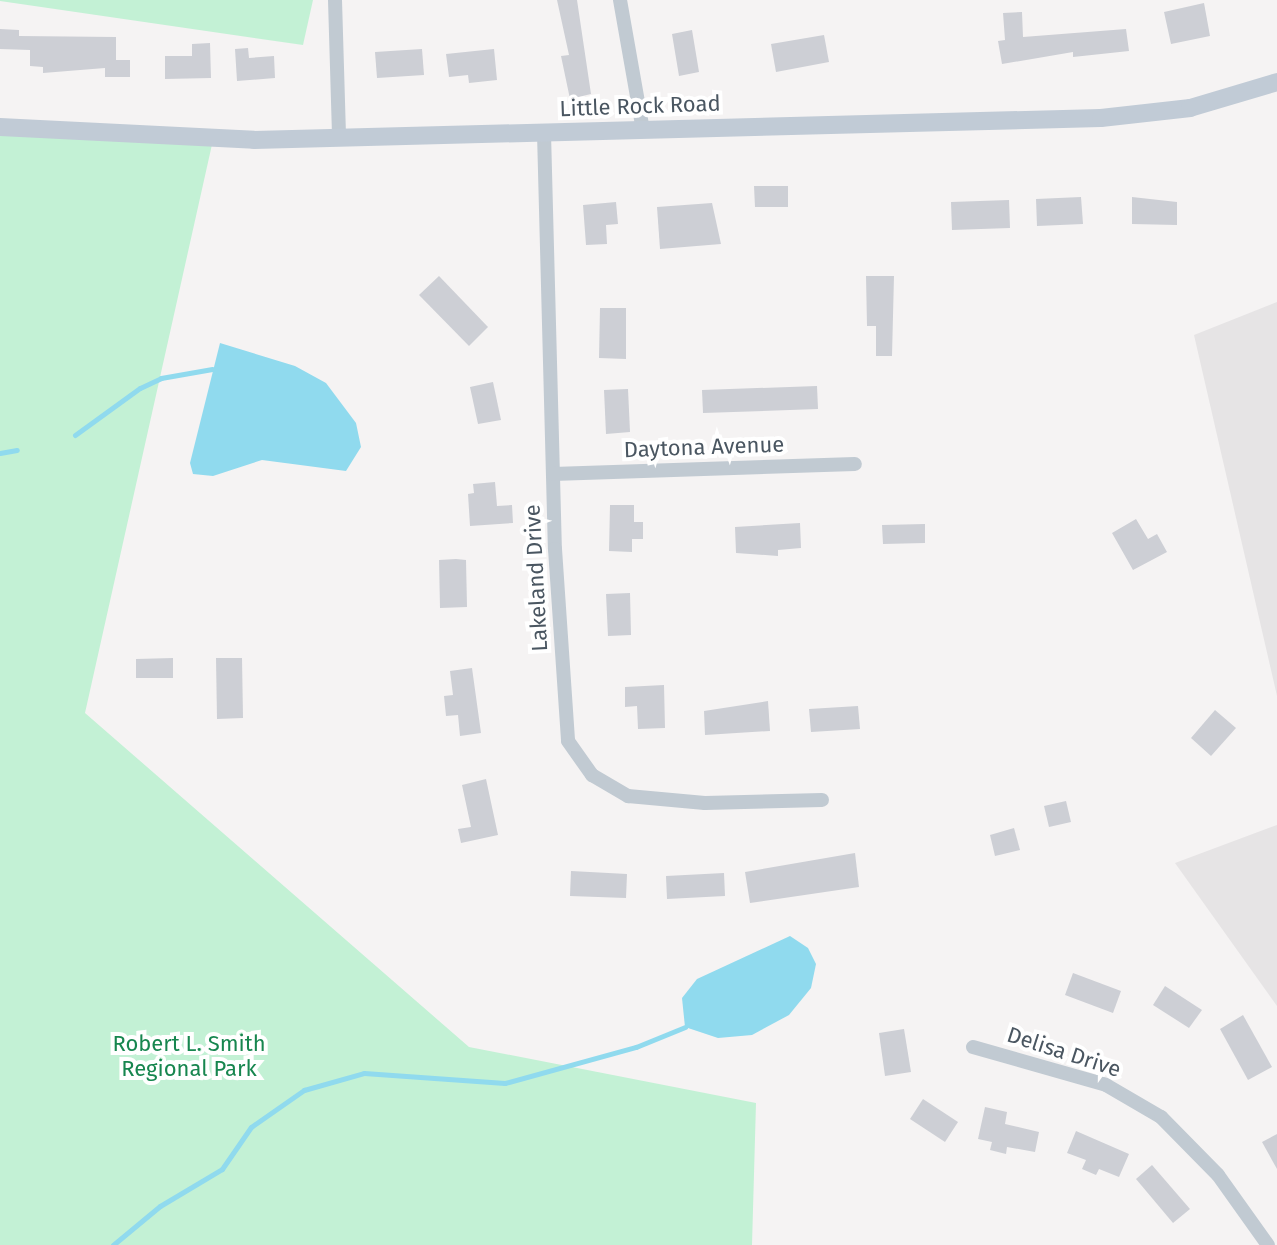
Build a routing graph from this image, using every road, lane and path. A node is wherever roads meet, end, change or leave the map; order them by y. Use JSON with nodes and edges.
{"nodes":[{"id":1,"x":335,"y":0,"type":"edge"},
{"id":2,"x":620,"y":0,"type":"edge"},
{"id":3,"x":1277,"y":82,"type":"edge"},
{"id":4,"x":0,"y":127,"type":"edge"},
{"id":5,"x":643,"y":130,"type":"junction"},
{"id":6,"x":544,"y":133,"type":"junction"},
{"id":7,"x":339,"y":138,"type":"junction"},
{"id":8,"x":855,"y":464,"type":"dead end"},
{"id":9,"x":553,"y":474,"type":"junction"},
{"id":10,"x":822,"y":800,"type":"dead end"},
{"id":11,"x":973,"y":1047,"type":"dead end"},
{"id":12,"x":1268,"y":1245,"type":"edge"}],
"edges":[{"from":1,"to":7,"type":"street"},
{"from":2,"to":5,"type":"street"},
{"from":3,"to":5,"type":"main road","name":"Little Rock Road"},
{"from":4,"to":7,"type":"main road","name":"Little Rock Road"},
{"from":5,"to":6,"type":"main road","name":"Little Rock Road"},
{"from":6,"to":7,"type":"main road","name":"Little Rock Road"},
{"from":6,"to":9,"type":"street","name":"Lakeland Drive"},
{"from":8,"to":9,"type":"street","name":"Daytona Avenue"},
{"from":9,"to":10,"type":"street","name":"Lakeland Drive"},
{"from":11,"to":12,"type":"street","name":"Delisa Drive"}]}
